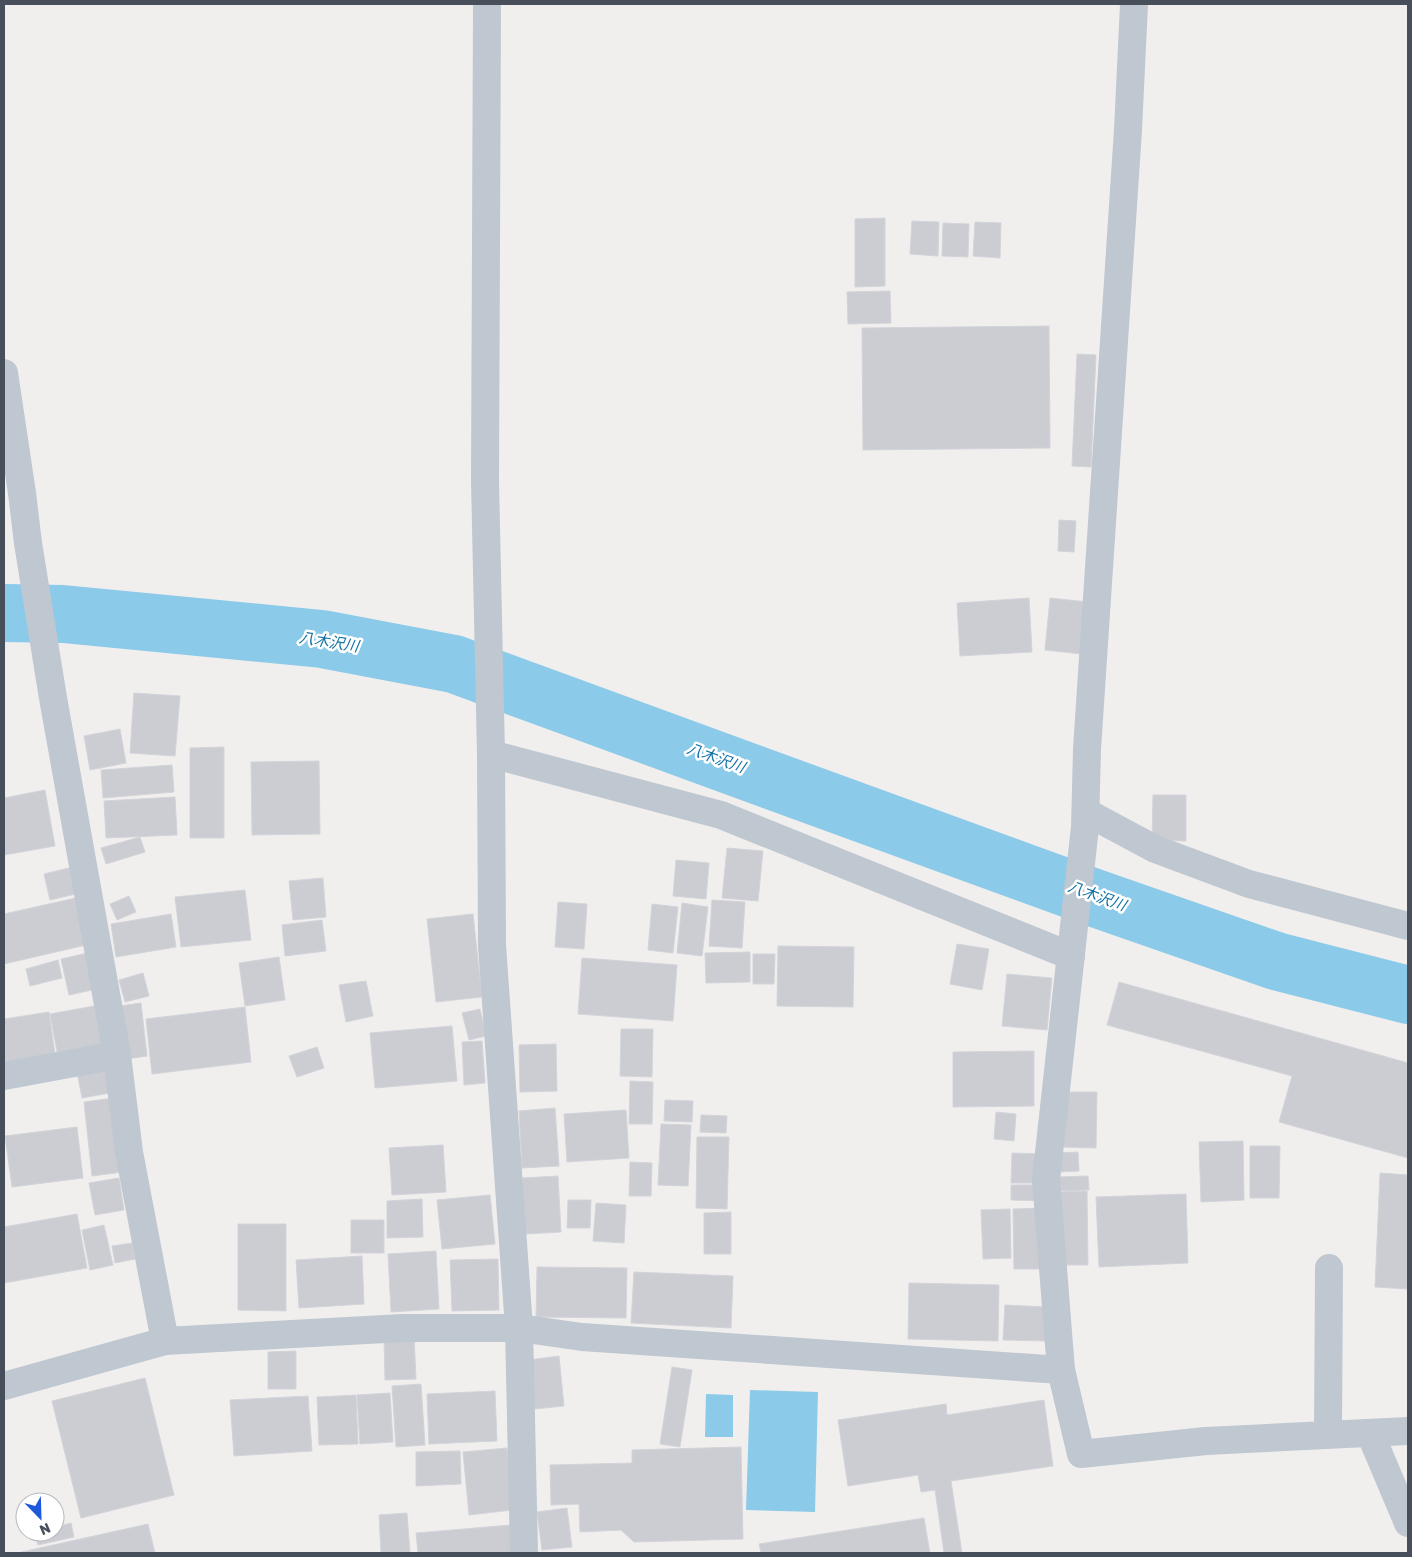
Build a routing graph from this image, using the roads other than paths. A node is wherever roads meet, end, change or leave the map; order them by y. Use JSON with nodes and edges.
{"nodes":[{"id":1,"x":487,"y":4,"type":"edge"},
{"id":2,"x":1134,"y":4,"type":"edge"},
{"id":3,"x":4,"y":373,"type":"edge"},
{"id":4,"x":490,"y":745,"type":"junction"},
{"id":5,"x":1085,"y":820,"type":"junction"},
{"id":6,"x":1408,"y":926,"type":"edge"},
{"id":7,"x":1071,"y":956,"type":"junction"},
{"id":8,"x":117,"y":1054,"type":"junction"},
{"id":9,"x":4,"y":1076,"type":"edge"},
{"id":10,"x":1329,"y":1268,"type":"dead end"},
{"id":11,"x":519,"y":1328,"type":"junction"},
{"id":12,"x":165,"y":1341,"type":"junction"},
{"id":13,"x":1061,"y":1370,"type":"junction"},
{"id":14,"x":4,"y":1386,"type":"edge"},
{"id":15,"x":1408,"y":1431,"type":"edge"},
{"id":16,"x":1370,"y":1432,"type":"junction"},
{"id":17,"x":1328,"y":1434,"type":"junction"},
{"id":18,"x":1408,"y":1523,"type":"edge"},
{"id":19,"x":524,"y":1553,"type":"edge"}],
"edges":[{"from":1,"to":4,"type":"street"},
{"from":2,"to":5,"type":"street"},
{"from":3,"to":8,"type":"street"},
{"from":4,"to":7,"type":"street"},
{"from":4,"to":11,"type":"street"},
{"from":5,"to":6,"type":"street"},
{"from":5,"to":7,"type":"street"},
{"from":7,"to":13,"type":"street"},
{"from":8,"to":9,"type":"street"},
{"from":8,"to":12,"type":"street"},
{"from":10,"to":17,"type":"street"},
{"from":11,"to":12,"type":"street"},
{"from":11,"to":13,"type":"street"},
{"from":11,"to":19,"type":"street"},
{"from":12,"to":14,"type":"street"},
{"from":13,"to":17,"type":"street"},
{"from":15,"to":16,"type":"street"},
{"from":16,"to":17,"type":"street"},
{"from":16,"to":18,"type":"street"}]}
